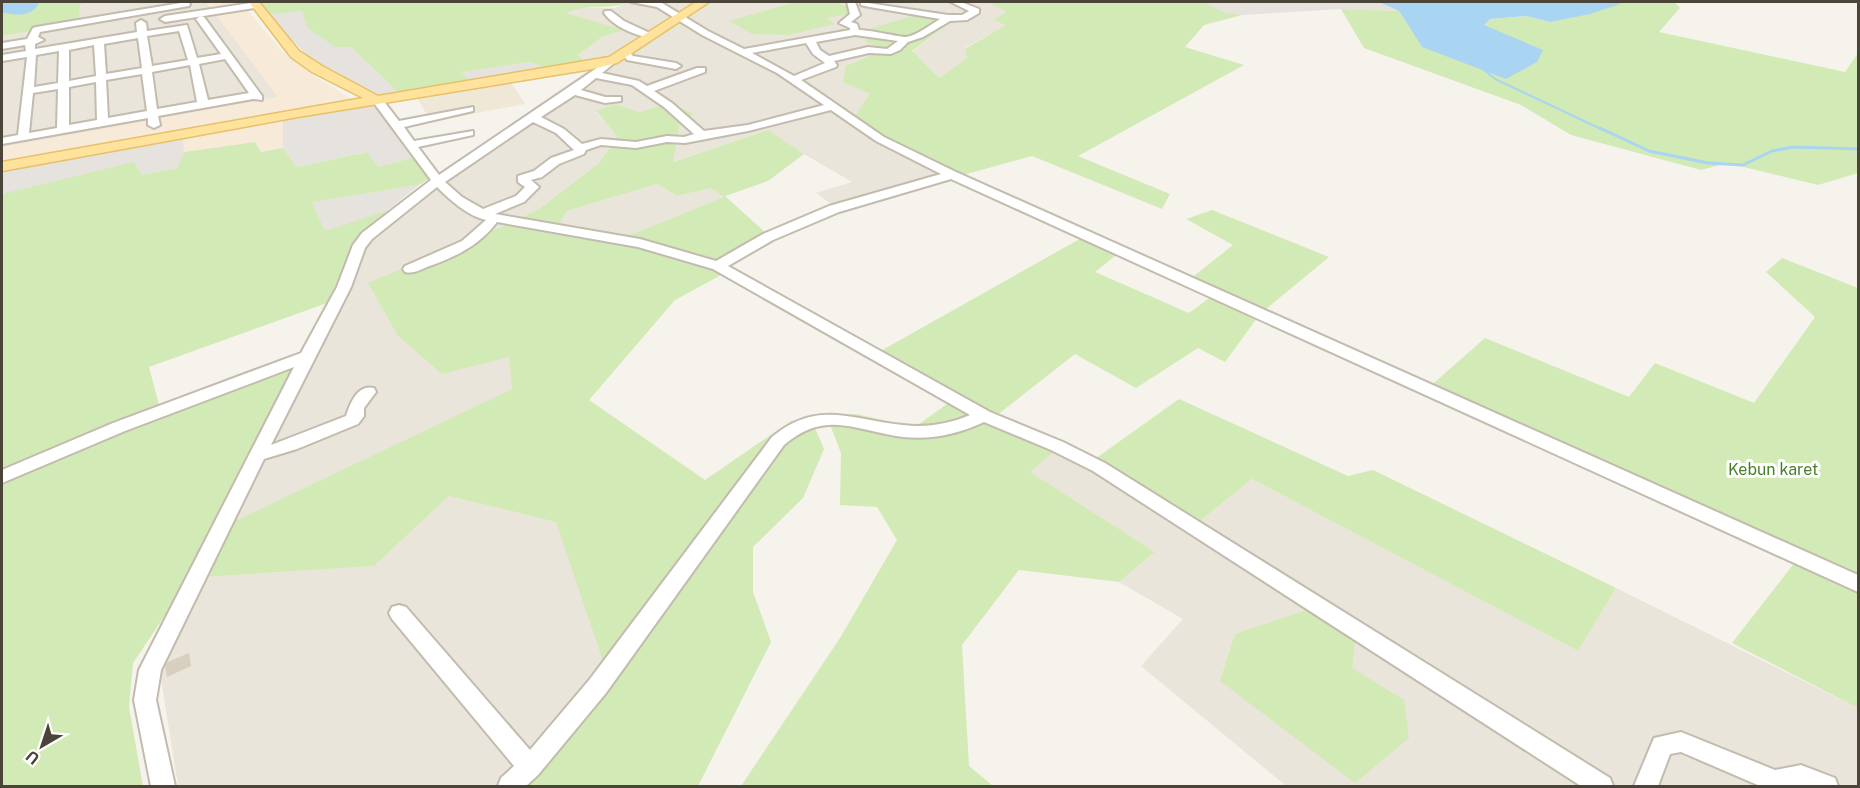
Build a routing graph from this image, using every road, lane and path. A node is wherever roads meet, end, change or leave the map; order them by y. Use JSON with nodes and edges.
{"nodes":[{"id":1,"x":635,"y":2,"type":"edge"},
{"id":2,"x":703,"y":2,"type":"edge"},
{"id":3,"x":865,"y":2,"type":"edge"},
{"id":4,"x":955,"y":2,"type":"edge"},
{"id":5,"x":256,"y":3,"type":"edge"},
{"id":6,"x":969,"y":4,"type":"edge"},
{"id":7,"x":187,"y":5,"type":"edge"},
{"id":8,"x":852,"y":5,"type":"edge"},
{"id":9,"x":140,"y":7,"type":"edge"},
{"id":10,"x":608,"y":13,"type":"dead end"},
{"id":11,"x":678,"y":16,"type":"junction"},
{"id":12,"x":948,"y":18,"type":"junction"},
{"id":13,"x":129,"y":25,"type":"dead end"},
{"id":14,"x":183,"y":27,"type":"junction"},
{"id":15,"x":108,"y":28,"type":"dead end"},
{"id":16,"x":141,"y":28,"type":"junction"},
{"id":17,"x":36,"y":30,"type":"junction"},
{"id":18,"x":855,"y":32,"type":"junction"},
{"id":19,"x":649,"y":35,"type":"junction"},
{"id":20,"x":2,"y":36,"type":"edge"},
{"id":21,"x":811,"y":39,"type":"junction"},
{"id":22,"x":905,"y":40,"type":"junction"},
{"id":23,"x":30,"y":41,"type":"junction"},
{"id":24,"x":99,"y":41,"type":"junction"},
{"id":25,"x":2,"y":46,"type":"edge"},
{"id":26,"x":64,"y":47,"type":"junction"},
{"id":27,"x":626,"y":52,"type":"junction"},
{"id":28,"x":743,"y":52,"type":"junction"},
{"id":29,"x":30,"y":53,"type":"junction"},
{"id":30,"x":226,"y":56,"type":"junction"},
{"id":31,"x":2,"y":58,"type":"edge"},
{"id":32,"x":827,"y":59,"type":"junction"},
{"id":33,"x":613,"y":60,"type":"junction"},
{"id":34,"x":192,"y":62,"type":"junction"},
{"id":35,"x":676,"y":66,"type":"dead end"},
{"id":36,"x":146,"y":70,"type":"junction"},
{"id":37,"x":701,"y":70,"type":"dead end"},
{"id":38,"x":594,"y":75,"type":"junction"},
{"id":39,"x":101,"y":78,"type":"junction"},
{"id":40,"x":199,"y":79,"type":"junction"},
{"id":41,"x":794,"y":79,"type":"junction"},
{"id":42,"x":64,"y":85,"type":"junction"},
{"id":43,"x":646,"y":90,"type":"junction"},
{"id":44,"x":28,"y":91,"type":"junction"},
{"id":45,"x":573,"y":91,"type":"junction"},
{"id":46,"x":617,"y":99,"type":"dead end"},
{"id":47,"x":221,"y":101,"type":"junction"},
{"id":48,"x":378,"y":101,"type":"junction"},
{"id":49,"x":203,"y":104,"type":"junction"},
{"id":50,"x":833,"y":106,"type":"junction"},
{"id":51,"x":469,"y":109,"type":"dead end"},
{"id":52,"x":532,"y":118,"type":"junction"},
{"id":53,"x":154,"y":119,"type":"junction"},
{"id":54,"x":103,"y":122,"type":"junction"},
{"id":55,"x":398,"y":125,"type":"junction"},
{"id":56,"x":63,"y":130,"type":"junction"},
{"id":57,"x":469,"y":133,"type":"dead end"},
{"id":58,"x":702,"y":135,"type":"junction"},
{"id":59,"x":24,"y":137,"type":"junction"},
{"id":60,"x":163,"y":138,"type":"junction"},
{"id":61,"x":2,"y":141,"type":"edge"},
{"id":62,"x":139,"y":143,"type":"junction"},
{"id":63,"x":412,"y":145,"type":"junction"},
{"id":64,"x":580,"y":148,"type":"junction"},
{"id":65,"x":2,"y":167,"type":"edge"},
{"id":66,"x":952,"y":175,"type":"junction"},
{"id":67,"x":438,"y":180,"type":"junction"},
{"id":68,"x":487,"y":217,"type":"junction"},
{"id":69,"x":718,"y":266,"type":"junction"},
{"id":70,"x":410,"y":269,"type":"dead end"},
{"id":71,"x":307,"y":356,"type":"junction"},
{"id":72,"x":368,"y":392,"type":"dead end"},
{"id":73,"x":984,"y":416,"type":"junction"},
{"id":74,"x":256,"y":455,"type":"junction"},
{"id":75,"x":2,"y":477,"type":"edge"},
{"id":76,"x":1858,"y":584,"type":"edge"},
{"id":77,"x":399,"y":613,"type":"dead end"},
{"id":78,"x":530,"y":767,"type":"junction"},
{"id":79,"x":1590,"y":784,"type":"edge"},
{"id":80,"x":163,"y":786,"type":"edge"},
{"id":81,"x":510,"y":786,"type":"edge"},
{"id":82,"x":1646,"y":786,"type":"edge"},
{"id":83,"x":1826,"y":786,"type":"edge"}],
"edges":[{"from":1,"to":11,"type":"street"},
{"from":2,"to":11,"type":"main road"},
{"from":3,"to":8,"type":"street"},
{"from":3,"to":12,"type":"street"},
{"from":4,"to":6,"type":"street"},
{"from":5,"to":16,"type":"street"},
{"from":5,"to":48,"type":"main road"},
{"from":6,"to":12,"type":"street"},
{"from":7,"to":9,"type":"street"},
{"from":8,"to":18,"type":"street"},
{"from":9,"to":16,"type":"street"},
{"from":9,"to":17,"type":"street"},
{"from":10,"to":19,"type":"street"},
{"from":11,"to":19,"type":"main road"},
{"from":11,"to":28,"type":"street"},
{"from":12,"to":22,"type":"street"},
{"from":13,"to":16,"type":"street"},
{"from":14,"to":16,"type":"street"},
{"from":14,"to":30,"type":"street"},
{"from":14,"to":34,"type":"street"},
{"from":15,"to":23,"type":"street"},
{"from":16,"to":24,"type":"street"},
{"from":16,"to":36,"type":"street"},
{"from":17,"to":20,"type":"street"},
{"from":17,"to":23,"type":"street"},
{"from":18,"to":21,"type":"street"},
{"from":18,"to":22,"type":"street"},
{"from":19,"to":27,"type":"main road"},
{"from":21,"to":28,"type":"street"},
{"from":21,"to":32,"type":"street"},
{"from":22,"to":32,"type":"street"},
{"from":23,"to":25,"type":"street"},
{"from":23,"to":29,"type":"street"},
{"from":24,"to":26,"type":"street"},
{"from":24,"to":39,"type":"street"},
{"from":26,"to":29,"type":"street"},
{"from":26,"to":42,"type":"street"},
{"from":27,"to":33,"type":"main road"},
{"from":27,"to":35,"type":"street"},
{"from":28,"to":41,"type":"street"},
{"from":29,"to":31,"type":"street"},
{"from":29,"to":44,"type":"street"},
{"from":30,"to":34,"type":"street"},
{"from":30,"to":47,"type":"street"},
{"from":32,"to":41,"type":"street"},
{"from":33,"to":38,"type":"street"},
{"from":33,"to":48,"type":"main road"},
{"from":34,"to":36,"type":"street"},
{"from":34,"to":40,"type":"street"},
{"from":36,"to":39,"type":"street"},
{"from":36,"to":53,"type":"street"},
{"from":37,"to":43,"type":"street"},
{"from":38,"to":43,"type":"street"},
{"from":38,"to":45,"type":"street"},
{"from":39,"to":42,"type":"street"},
{"from":39,"to":54,"type":"street"},
{"from":40,"to":47,"type":"street"},
{"from":40,"to":49,"type":"street"},
{"from":41,"to":50,"type":"street"},
{"from":42,"to":44,"type":"street"},
{"from":42,"to":56,"type":"street"},
{"from":43,"to":58,"type":"street"},
{"from":44,"to":59,"type":"street"},
{"from":45,"to":46,"type":"street"},
{"from":45,"to":52,"type":"street"},
{"from":47,"to":49,"type":"street"},
{"from":48,"to":55,"type":"street"},
{"from":48,"to":60,"type":"main road"},
{"from":49,"to":53,"type":"street"},
{"from":50,"to":58,"type":"street"},
{"from":50,"to":66,"type":"street"},
{"from":51,"to":55,"type":"street"},
{"from":52,"to":64,"type":"street"},
{"from":52,"to":67,"type":"street"},
{"from":53,"to":54,"type":"street"},
{"from":53,"to":60,"type":"street"},
{"from":53,"to":62,"type":"street"},
{"from":54,"to":56,"type":"street"},
{"from":55,"to":63,"type":"street"},
{"from":56,"to":59,"type":"street"},
{"from":57,"to":63,"type":"street"},
{"from":58,"to":64,"type":"street"},
{"from":59,"to":61,"type":"street"},
{"from":60,"to":62,"type":"main road"},
{"from":62,"to":65,"type":"main road"},
{"from":63,"to":67,"type":"street"},
{"from":64,"to":68,"type":"street"},
{"from":66,"to":69,"type":"street"},
{"from":66,"to":76,"type":"street"},
{"from":67,"to":68,"type":"street"},
{"from":67,"to":71,"type":"street"},
{"from":68,"to":69,"type":"street"},
{"from":68,"to":70,"type":"street"},
{"from":69,"to":73,"type":"street"},
{"from":71,"to":74,"type":"street"},
{"from":71,"to":75,"type":"street"},
{"from":72,"to":74,"type":"street"},
{"from":73,"to":78,"type":"street"},
{"from":73,"to":79,"type":"street"},
{"from":74,"to":80,"type":"street"},
{"from":77,"to":78,"type":"street"},
{"from":78,"to":81,"type":"street"},
{"from":82,"to":83,"type":"street"}]}
